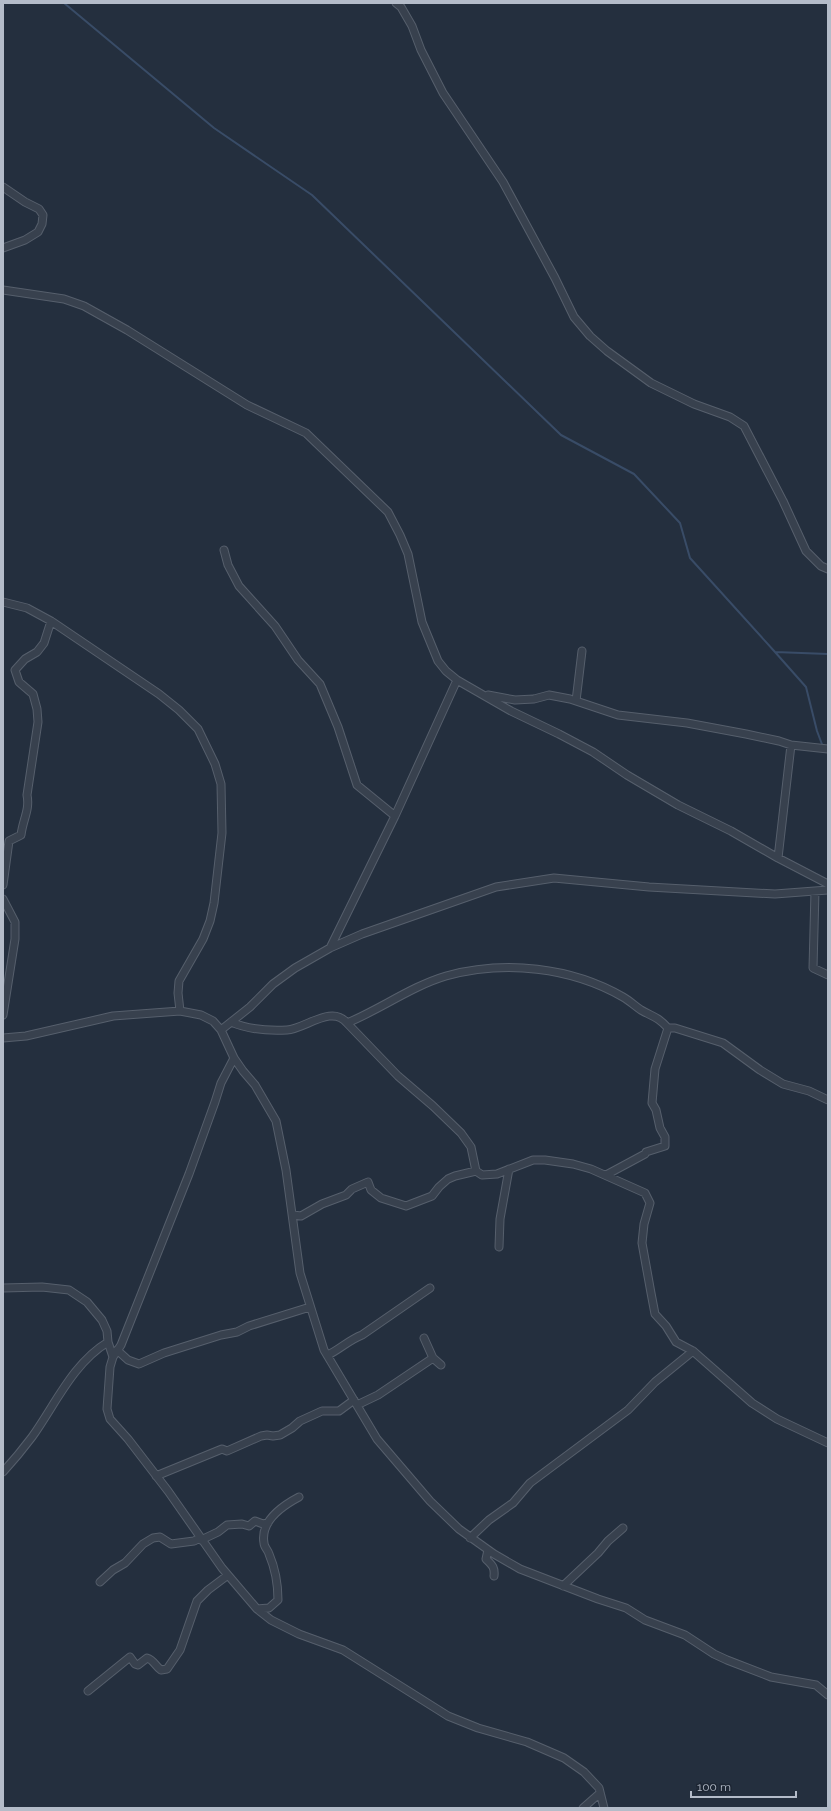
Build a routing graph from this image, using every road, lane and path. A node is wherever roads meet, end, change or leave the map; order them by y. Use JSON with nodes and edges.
{"nodes":[{"id":1,"x":396,"y":3,"type":"edge"},
{"id":2,"x":3,"y":187,"type":"edge"},
{"id":3,"x":3,"y":248,"type":"edge"},
{"id":4,"x":3,"y":290,"type":"edge"},
{"id":5,"x":224,"y":550,"type":"dead end"},
{"id":6,"x":828,"y":569,"type":"edge"},
{"id":7,"x":3,"y":602,"type":"edge"},
{"id":8,"x":51,"y":621,"type":"junction"},
{"id":9,"x":582,"y":651,"type":"dead end"},
{"id":10,"x":460,"y":682,"type":"junction"},
{"id":11,"x":576,"y":701,"type":"junction"},
{"id":12,"x":791,"y":745,"type":"junction"},
{"id":13,"x":828,"y":749,"type":"edge"},
{"id":14,"x":395,"y":816,"type":"junction"},
{"id":15,"x":778,"y":858,"type":"junction"},
{"id":16,"x":828,"y":884,"type":"edge"},
{"id":17,"x":3,"y":885,"type":"edge"},
{"id":18,"x":828,"y":890,"type":"edge"},
{"id":19,"x":815,"y":891,"type":"junction"},
{"id":20,"x":3,"y":899,"type":"edge"},
{"id":21,"x":330,"y":948,"type":"junction"},
{"id":22,"x":828,"y":975,"type":"edge"},
{"id":23,"x":180,"y":1011,"type":"junction"},
{"id":24,"x":3,"y":1015,"type":"edge"},
{"id":25,"x":232,"y":1022,"type":"junction"},
{"id":26,"x":347,"y":1023,"type":"junction"},
{"id":27,"x":668,"y":1028,"type":"junction"},
{"id":28,"x":221,"y":1030,"type":"junction"},
{"id":29,"x":3,"y":1038,"type":"edge"},
{"id":30,"x":234,"y":1058,"type":"junction"},
{"id":31,"x":828,"y":1100,"type":"edge"},
{"id":32,"x":509,"y":1168,"type":"junction"},
{"id":33,"x":476,"y":1171,"type":"junction"},
{"id":34,"x":606,"y":1175,"type":"junction"},
{"id":35,"x":293,"y":1215,"type":"junction"},
{"id":36,"x":499,"y":1247,"type":"dead end"},
{"id":37,"x":3,"y":1288,"type":"edge"},
{"id":38,"x":430,"y":1288,"type":"dead end"},
{"id":39,"x":310,"y":1307,"type":"junction"},
{"id":40,"x":424,"y":1338,"type":"dead end"},
{"id":41,"x":108,"y":1342,"type":"junction"},
{"id":42,"x":693,"y":1351,"type":"junction"},
{"id":43,"x":115,"y":1354,"type":"junction"},
{"id":44,"x":328,"y":1355,"type":"junction"},
{"id":45,"x":433,"y":1358,"type":"junction"},
{"id":46,"x":441,"y":1365,"type":"dead end"},
{"id":47,"x":355,"y":1403,"type":"junction"},
{"id":48,"x":828,"y":1443,"type":"edge"},
{"id":49,"x":3,"y":1472,"type":"edge"},
{"id":50,"x":156,"y":1476,"type":"junction"},
{"id":51,"x":299,"y":1497,"type":"dead end"},
{"id":52,"x":268,"y":1523,"type":"junction"},
{"id":53,"x":623,"y":1528,"type":"dead end"},
{"id":54,"x":470,"y":1538,"type":"junction"},
{"id":55,"x":200,"y":1539,"type":"junction"},
{"id":56,"x":488,"y":1550,"type":"junction"},
{"id":57,"x":228,"y":1575,"type":"junction"},
{"id":58,"x":494,"y":1576,"type":"dead end"},
{"id":59,"x":100,"y":1582,"type":"dead end"},
{"id":60,"x":563,"y":1586,"type":"junction"},
{"id":61,"x":257,"y":1609,"type":"junction"},
{"id":62,"x":88,"y":1691,"type":"dead end"},
{"id":63,"x":828,"y":1695,"type":"edge"},
{"id":64,"x":600,"y":1793,"type":"junction"},
{"id":65,"x":583,"y":1808,"type":"edge"},
{"id":66,"x":604,"y":1808,"type":"edge"}],
"edges":[{"from":1,"to":6,"type":"street"},
{"from":2,"to":3,"type":"street"},
{"from":4,"to":10,"type":"street"},
{"from":5,"to":14,"type":"street"},
{"from":7,"to":8,"type":"street"},
{"from":8,"to":17,"type":"street"},
{"from":8,"to":23,"type":"street"},
{"from":9,"to":11,"type":"street"},
{"from":10,"to":11,"type":"street"},
{"from":10,"to":14,"type":"street"},
{"from":10,"to":15,"type":"street"},
{"from":11,"to":12,"type":"street"},
{"from":12,"to":13,"type":"street"},
{"from":12,"to":15,"type":"street"},
{"from":14,"to":21,"type":"street"},
{"from":15,"to":16,"type":"street"},
{"from":18,"to":19,"type":"street"},
{"from":19,"to":21,"type":"street"},
{"from":19,"to":22,"type":"street"},
{"from":20,"to":24,"type":"street"},
{"from":21,"to":25,"type":"street"},
{"from":23,"to":28,"type":"street"},
{"from":23,"to":29,"type":"street"},
{"from":25,"to":26,"type":"street"},
{"from":25,"to":28,"type":"street"},
{"from":26,"to":27,"type":"street"},
{"from":26,"to":33,"type":"street"},
{"from":27,"to":31,"type":"street"},
{"from":27,"to":34,"type":"street"},
{"from":28,"to":30,"type":"street"},
{"from":30,"to":35,"type":"street"},
{"from":30,"to":43,"type":"street"},
{"from":32,"to":33,"type":"street"},
{"from":32,"to":34,"type":"street"},
{"from":32,"to":36,"type":"street"},
{"from":33,"to":35,"type":"street"},
{"from":34,"to":42,"type":"street"},
{"from":35,"to":39,"type":"street"},
{"from":37,"to":41,"type":"street"},
{"from":38,"to":44,"type":"street"},
{"from":39,"to":43,"type":"street"},
{"from":39,"to":44,"type":"street"},
{"from":40,"to":45,"type":"street"},
{"from":41,"to":43,"type":"street"},
{"from":41,"to":49,"type":"street"},
{"from":42,"to":48,"type":"street"},
{"from":42,"to":54,"type":"street"},
{"from":43,"to":50,"type":"street"},
{"from":44,"to":47,"type":"street"},
{"from":45,"to":46,"type":"street"},
{"from":45,"to":47,"type":"street"},
{"from":47,"to":50,"type":"street"},
{"from":47,"to":54,"type":"street"},
{"from":50,"to":55,"type":"street"},
{"from":51,"to":52,"type":"street"},
{"from":52,"to":55,"type":"street"},
{"from":52,"to":61,"type":"street"},
{"from":53,"to":60,"type":"street"},
{"from":54,"to":56,"type":"street"},
{"from":55,"to":57,"type":"street"},
{"from":55,"to":59,"type":"street"},
{"from":56,"to":58,"type":"street"},
{"from":56,"to":60,"type":"street"},
{"from":57,"to":61,"type":"street"},
{"from":57,"to":62,"type":"street"},
{"from":60,"to":63,"type":"street"},
{"from":61,"to":64,"type":"street"},
{"from":64,"to":65,"type":"street"},
{"from":64,"to":66,"type":"street"}]}
